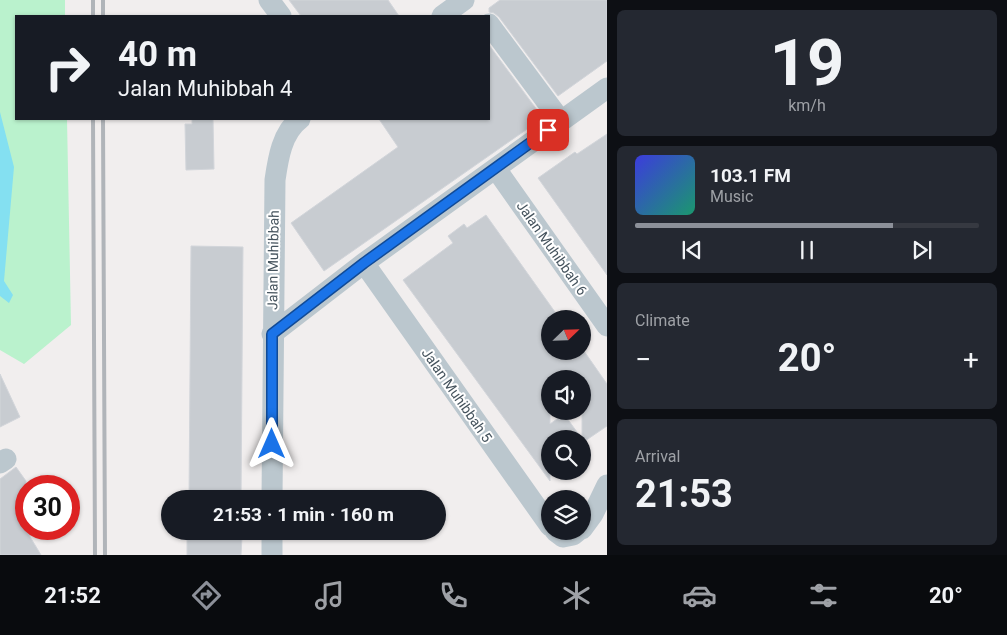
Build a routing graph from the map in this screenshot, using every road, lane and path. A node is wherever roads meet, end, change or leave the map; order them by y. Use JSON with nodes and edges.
{"nodes":[{"id":1,"x":269,"y":0,"type":"edge"},
{"id":2,"x":457,"y":4,"type":"edge"},
{"id":3,"x":280,"y":15,"type":"edge"},
{"id":4,"x":481,"y":15,"type":"edge"},
{"id":5,"x":490,"y":25,"type":"edge"},
{"id":6,"x":607,"y":88,"type":"edge"},
{"id":7,"x":298,"y":120,"type":"edge"},
{"id":8,"x":561,"y":121,"type":"junction"},
{"id":9,"x":496,"y":169,"type":"junction"},
{"id":10,"x":364,"y":263,"type":"junction"},
{"id":11,"x":607,"y":326,"type":"edge"},
{"id":12,"x":272,"y":334,"type":"junction"},
{"id":13,"x":607,"y":485,"type":"edge"},
{"id":14,"x":272,"y":490,"type":"edge"},
{"id":15,"x":541,"y":513,"type":"edge"},
{"id":16,"x":591,"y":515,"type":"edge"},
{"id":17,"x":272,"y":540,"type":"edge"},
{"id":18,"x":272,"y":555,"type":"edge"}],
"edges":[{"from":1,"to":3,"type":"street"},
{"from":2,"to":4,"type":"street"},
{"from":5,"to":8,"type":"street"},
{"from":6,"to":8,"type":"street"},
{"from":7,"to":12,"type":"street","name":"Jalan Muhibbah"},
{"from":8,"to":9,"type":"street"},
{"from":9,"to":10,"type":"street"},
{"from":9,"to":11,"type":"street","name":"Jalan Muhibbah 6"},
{"from":10,"to":12,"type":"street"},
{"from":10,"to":15,"type":"street","name":"Jalan Muhibbah 5"},
{"from":12,"to":14,"type":"street","name":"Jalan Muhibbah"},
{"from":13,"to":16,"type":"street"},
{"from":17,"to":18,"type":"street"}]}
